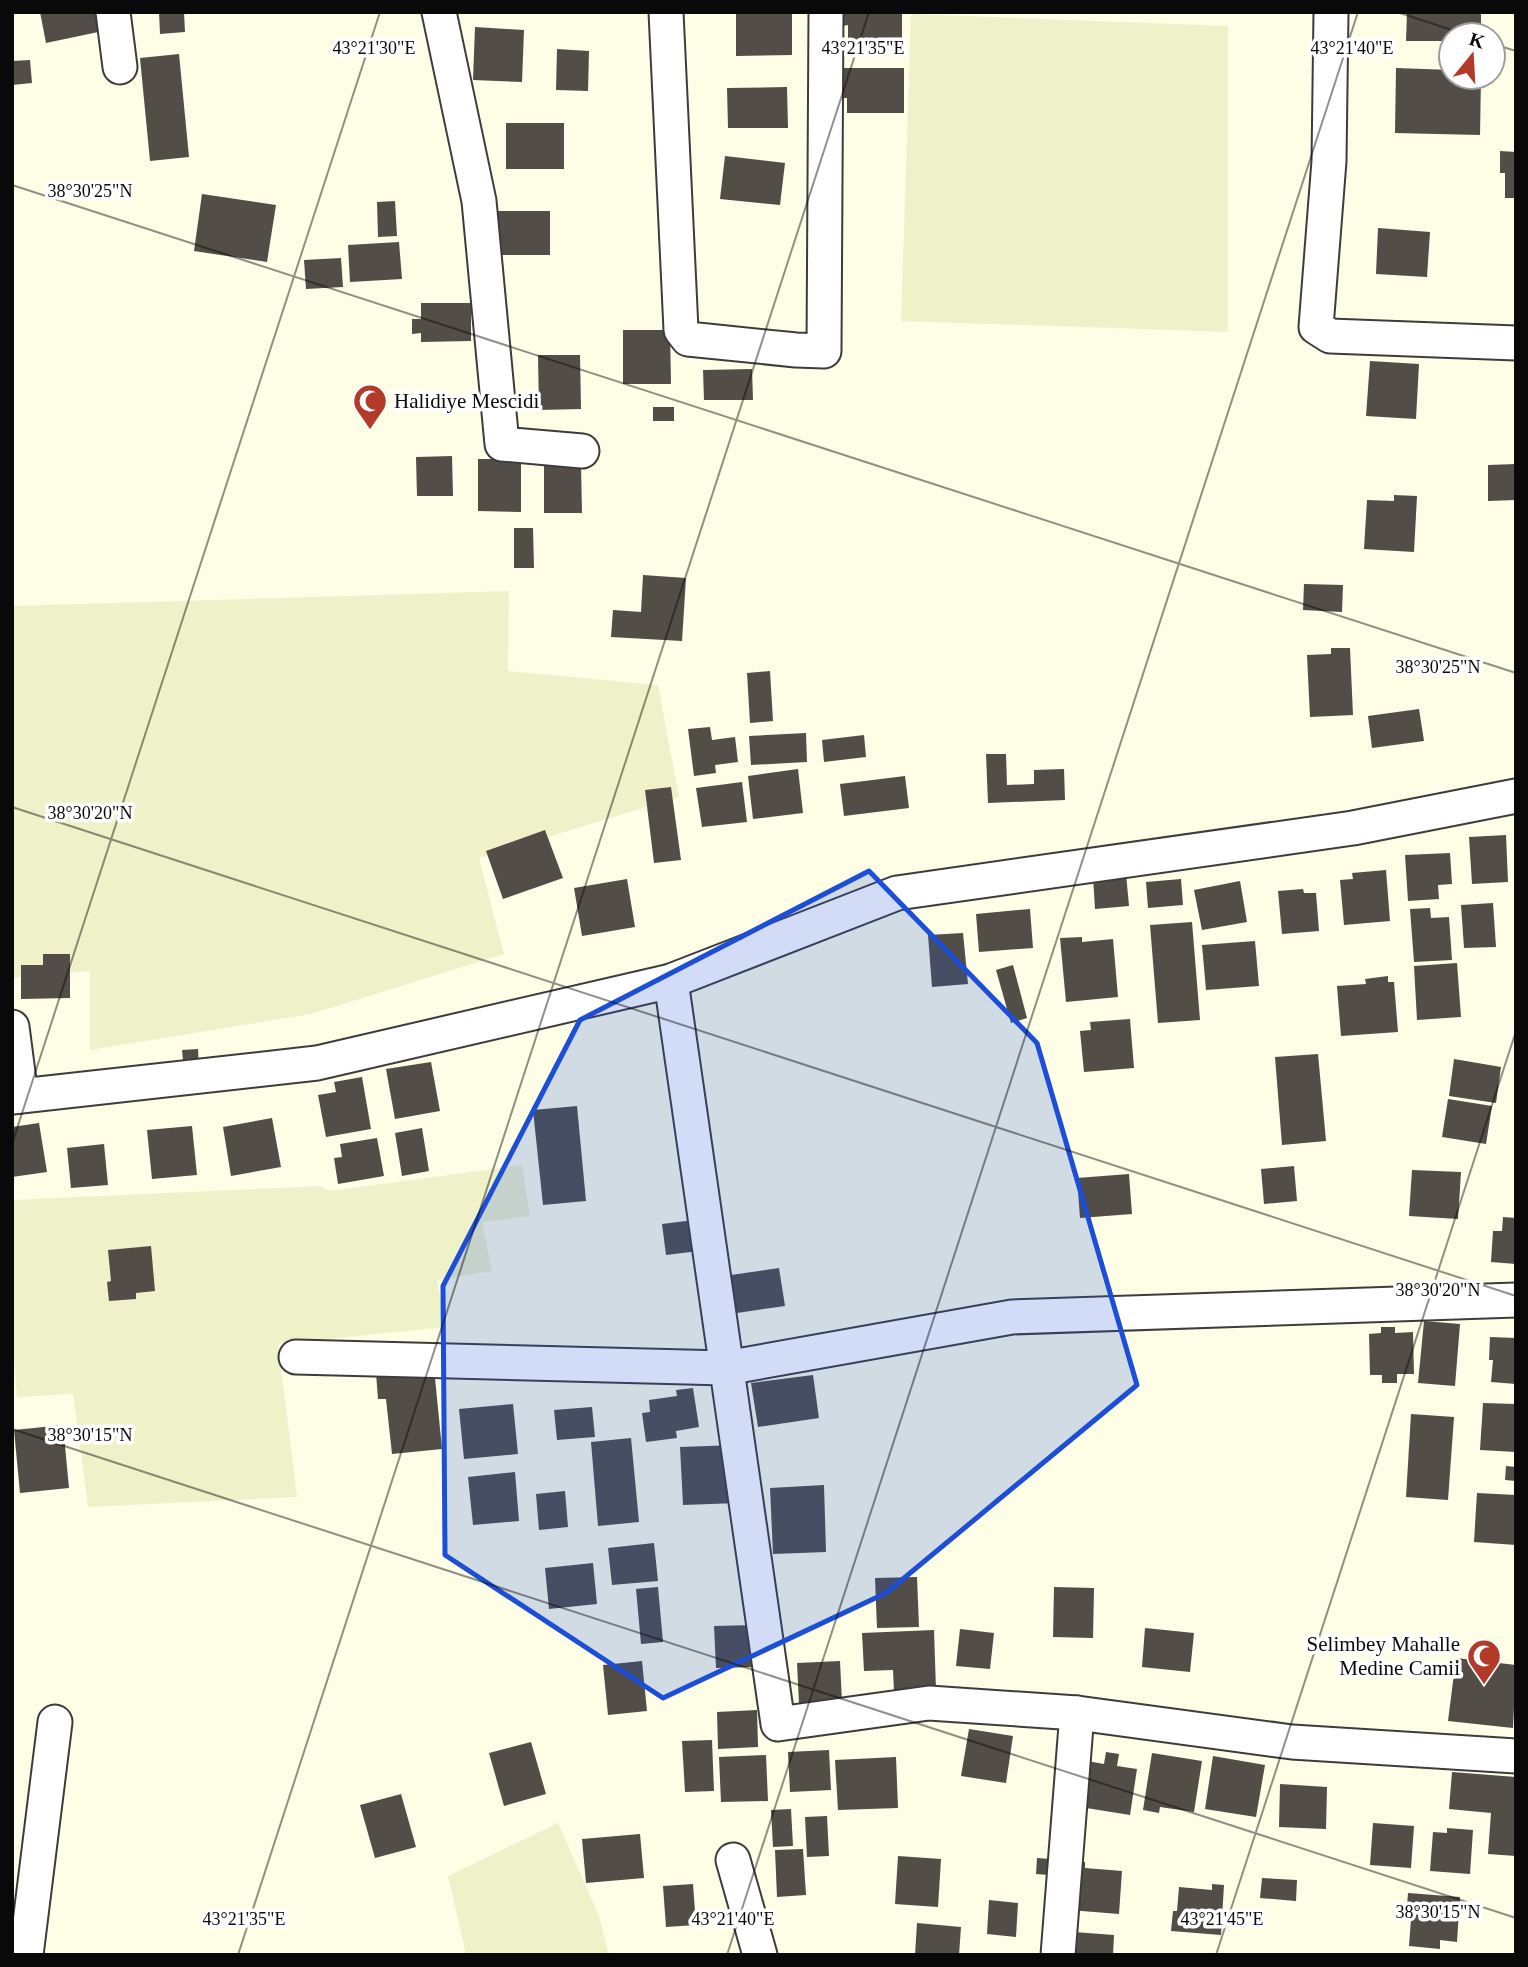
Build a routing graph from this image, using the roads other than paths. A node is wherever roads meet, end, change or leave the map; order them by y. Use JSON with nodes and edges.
{"nodes":[{"id":1,"x":113,"y":12,"type":"edge"},
{"id":2,"x":439,"y":12,"type":"edge"},
{"id":3,"x":666,"y":12,"type":"edge"},
{"id":4,"x":826,"y":12,"type":"edge"},
{"id":5,"x":1331,"y":12,"type":"edge"},
{"id":6,"x":120,"y":68,"type":"dead end"},
{"id":7,"x":1516,"y":343,"type":"edge"},
{"id":8,"x":582,"y":451,"type":"dead end"},
{"id":9,"x":1516,"y":796,"type":"edge"},
{"id":10,"x":671,"y":981,"type":"junction"},
{"id":11,"x":12,"y":1027,"type":"edge"},
{"id":12,"x":17,"y":1096,"type":"edge"},
{"id":13,"x":1516,"y":1300,"type":"edge"},
{"id":14,"x":296,"y":1357,"type":"dead end"},
{"id":15,"x":726,"y":1368,"type":"junction"},
{"id":16,"x":1077,"y":1713,"type":"junction"},
{"id":17,"x":55,"y":1722,"type":"dead end"},
{"id":18,"x":1516,"y":1756,"type":"edge"},
{"id":19,"x":733,"y":1860,"type":"dead end"},
{"id":20,"x":26,"y":1955,"type":"edge"},
{"id":21,"x":760,"y":1955,"type":"edge"},
{"id":22,"x":1058,"y":1955,"type":"edge"}],
"edges":[{"from":1,"to":6,"type":"street"},
{"from":2,"to":8,"type":"street"},
{"from":3,"to":4,"type":"street"},
{"from":5,"to":7,"type":"street"},
{"from":9,"to":10,"type":"street"},
{"from":10,"to":12,"type":"street"},
{"from":10,"to":15,"type":"street"},
{"from":11,"to":12,"type":"street"},
{"from":13,"to":15,"type":"street"},
{"from":14,"to":15,"type":"street"},
{"from":15,"to":16,"type":"street"},
{"from":16,"to":18,"type":"street"},
{"from":16,"to":22,"type":"street"},
{"from":17,"to":20,"type":"street"},
{"from":19,"to":21,"type":"street"}]}
